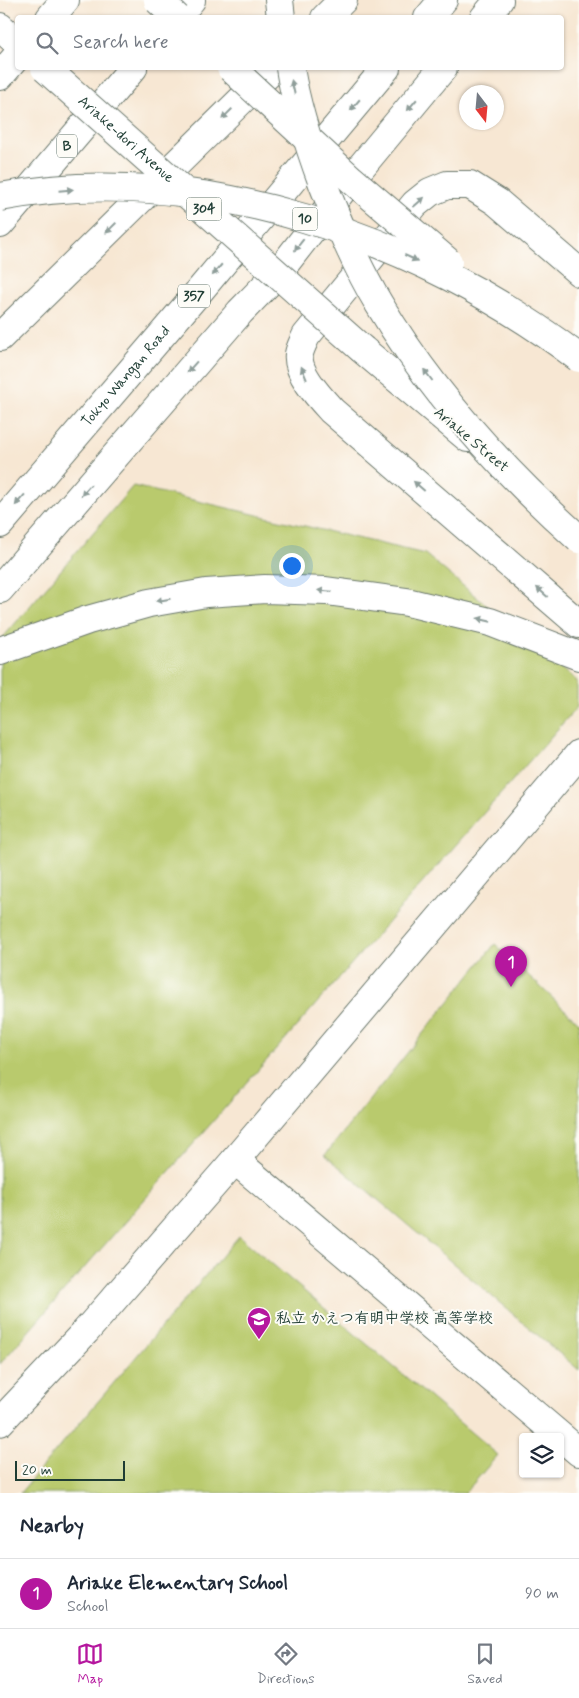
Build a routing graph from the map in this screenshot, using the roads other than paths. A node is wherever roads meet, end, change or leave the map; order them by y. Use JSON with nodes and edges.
{"nodes":[{"id":1,"x":65,"y":0,"type":"edge"},
{"id":2,"x":158,"y":0,"type":"edge"},
{"id":3,"x":191,"y":0,"type":"edge"},
{"id":4,"x":279,"y":0,"type":"edge"},
{"id":5,"x":342,"y":0,"type":"edge"},
{"id":6,"x":443,"y":0,"type":"edge"},
{"id":7,"x":499,"y":0,"type":"edge"},
{"id":8,"x":52,"y":15,"type":"edge"},
{"id":9,"x":173,"y":15,"type":"edge"},
{"id":10,"x":178,"y":15,"type":"edge"},
{"id":11,"x":281,"y":15,"type":"edge"},
{"id":12,"x":328,"y":15,"type":"edge"},
{"id":13,"x":430,"y":15,"type":"edge"},
{"id":14,"x":486,"y":15,"type":"edge"},
{"id":15,"x":0,"y":27,"type":"edge"},
{"id":16,"x":15,"y":40,"type":"edge"},
{"id":17,"x":15,"y":58,"type":"edge"},
{"id":18,"x":47,"y":70,"type":"edge"},
{"id":19,"x":131,"y":70,"type":"edge"},
{"id":20,"x":233,"y":70,"type":"edge"},
{"id":21,"x":272,"y":70,"type":"edge"},
{"id":22,"x":290,"y":70,"type":"edge"},
{"id":23,"x":384,"y":70,"type":"edge"},
{"id":24,"x":441,"y":70,"type":"edge"},
{"id":25,"x":0,"y":76,"type":"edge"},
{"id":26,"x":351,"y":179,"type":"junction"},
{"id":27,"x":0,"y":197,"type":"edge"},
{"id":28,"x":0,"y":224,"type":"edge"},
{"id":29,"x":579,"y":272,"type":"edge"},
{"id":30,"x":277,"y":274,"type":"junction"},
{"id":31,"x":0,"y":337,"type":"edge"},
{"id":32,"x":363,"y":350,"type":"joint"},
{"id":33,"x":579,"y":358,"type":"edge"},
{"id":34,"x":579,"y":373,"type":"edge"},
{"id":35,"x":0,"y":524,"type":"edge"},
{"id":36,"x":579,"y":531,"type":"edge"},
{"id":37,"x":579,"y":539,"type":"edge"},
{"id":38,"x":0,"y":589,"type":"edge"},
{"id":39,"x":579,"y":624,"type":"edge"},
{"id":40,"x":0,"y":651,"type":"edge"},
{"id":41,"x":579,"y":656,"type":"edge"},
{"id":42,"x":579,"y":754,"type":"edge"},
{"id":43,"x":235,"y":1160,"type":"junction"},
{"id":44,"x":0,"y":1422,"type":"edge"},
{"id":45,"x":579,"y":1452,"type":"edge"}],
"edges":[{"from":1,"to":8,"type":"main road"},
{"from":2,"to":9,"type":"main road","bridge":true},
{"from":3,"to":10,"type":"main road"},
{"from":4,"to":11,"type":"main road"},
{"from":5,"to":12,"type":"main road"},
{"from":6,"to":13,"type":"main road"},
{"from":7,"to":14,"type":"main road"},
{"from":15,"to":16,"type":"main road"},
{"from":17,"to":25,"type":"main road"},
{"from":18,"to":30,"type":"main road","name":"Ariake-dori Avenue","number":"304","bridge":true},
{"from":19,"to":28,"type":"main road","number":"B"},
{"from":20,"to":26,"type":"main road","bridge":true},
{"from":21,"to":31,"type":"main road","one_way":true},
{"from":37,"to":22,"type":"main road","number":"10","one_way":true,"bridge":true},
{"from":23,"to":35,"type":"main road","name":"Tokyo Wangan Road","number":"357","one_way":true},
{"from":24,"to":26,"type":"main road","one_way":true},
{"from":26,"to":30,"type":"main road","one_way":true,"bridge":true},
{"from":26,"to":34,"type":"main road","bridge":true},
{"from":27,"to":33,"type":"main road","number":"10","one_way":true,"bridge":true},
{"from":39,"to":29,"type":"main road","one_way":true},
{"from":30,"to":32,"type":"main road","name":"Ariake-dori Avenue","number":"304","bridge":true},
{"from":30,"to":38,"type":"main road","one_way":true},
{"from":32,"to":36,"type":"main road","name":"Ariake Street","number":"304"},
{"from":41,"to":40,"type":"main road","one_way":true},
{"from":42,"to":43,"type":"main road"},
{"from":43,"to":44,"type":"main road"},
{"from":43,"to":45,"type":"main road"}]}
